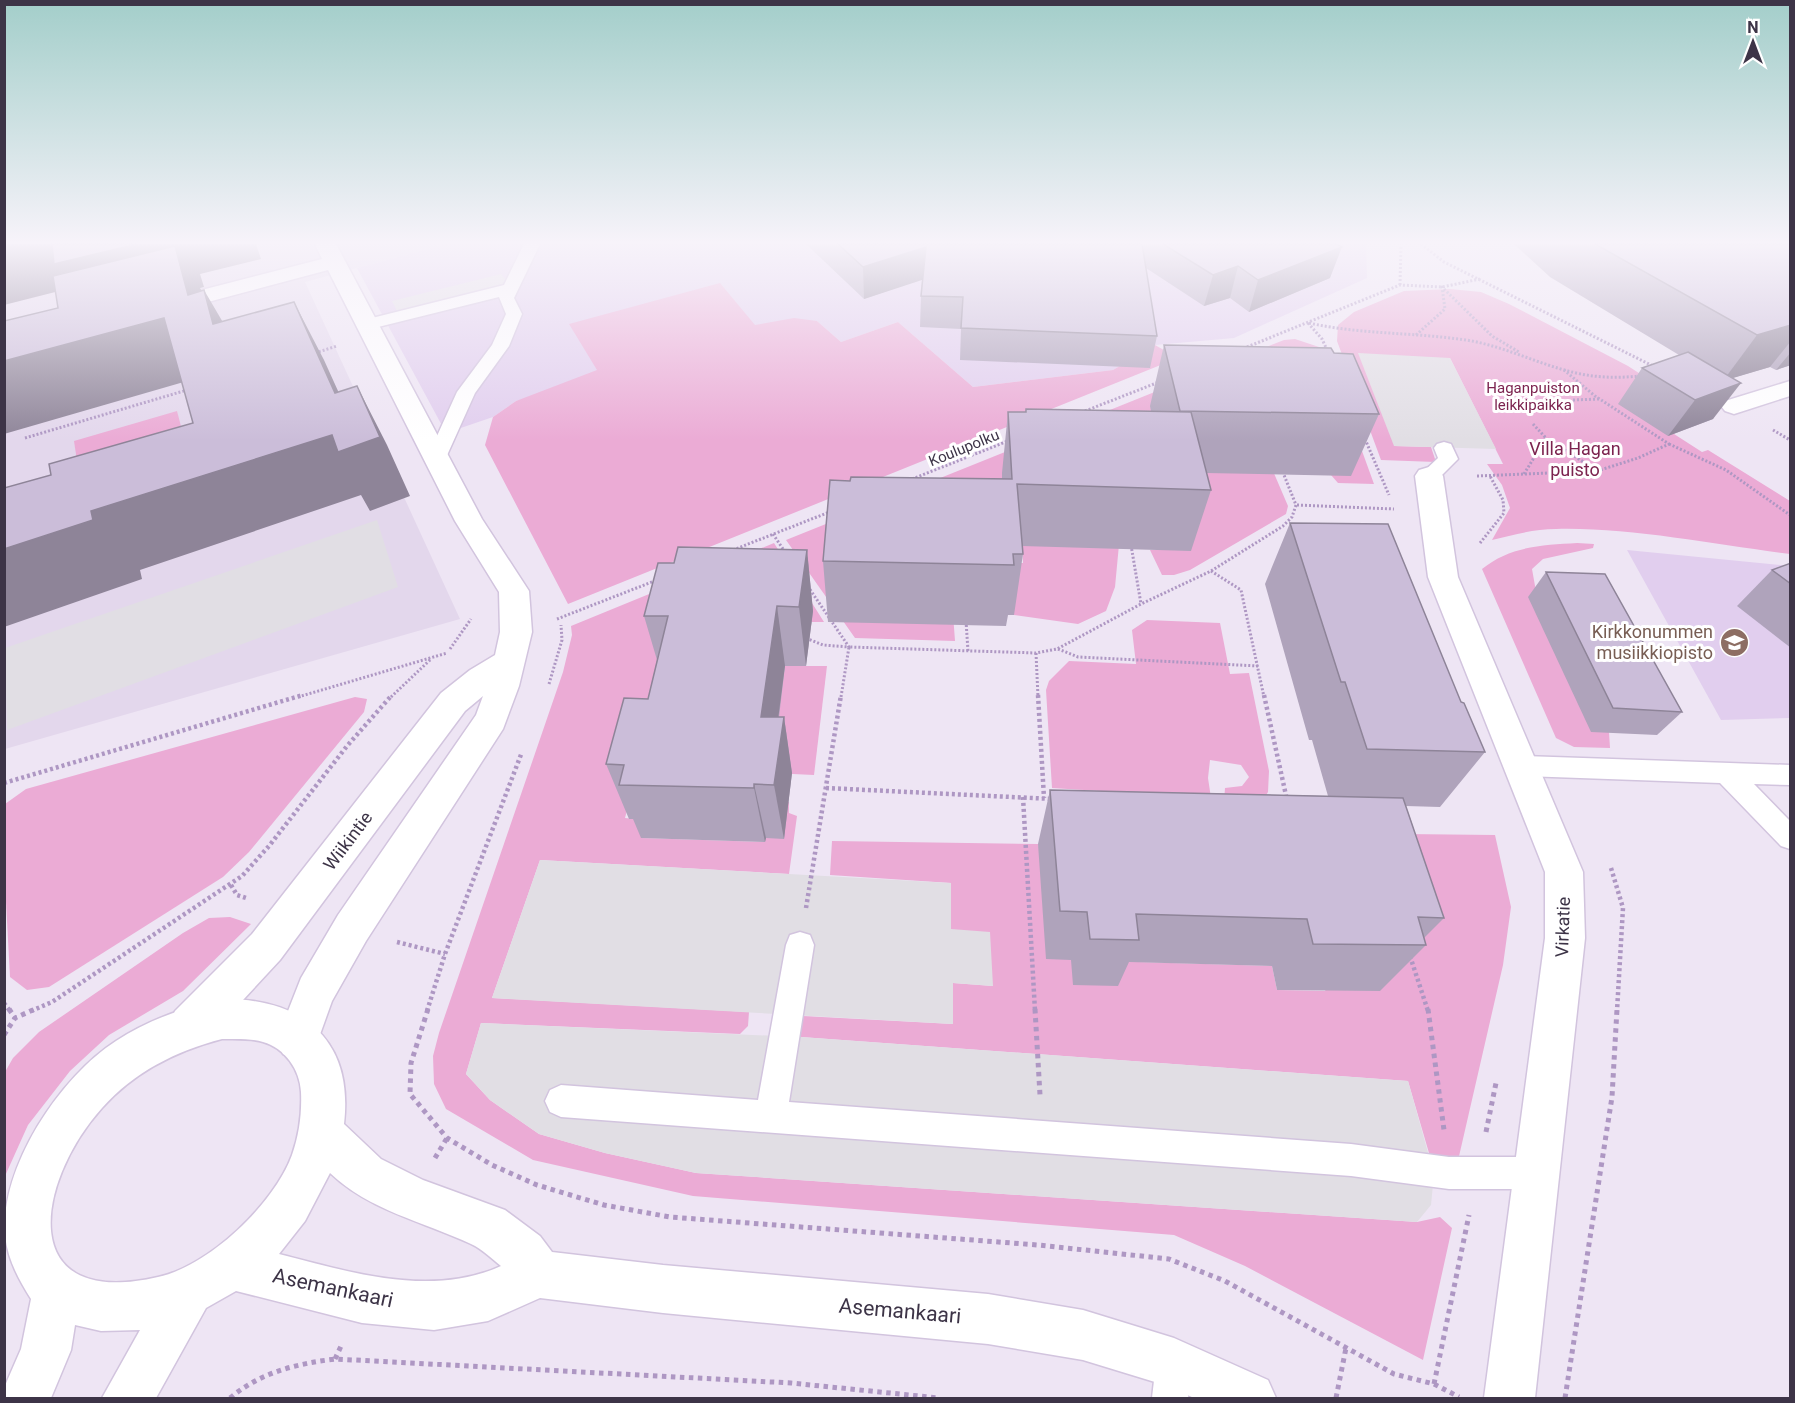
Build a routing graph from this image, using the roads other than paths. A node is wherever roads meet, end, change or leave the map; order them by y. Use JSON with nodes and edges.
{"nodes":[{"id":1,"x":150,"y":309,"type":"edge"},
{"id":2,"x":358,"y":309,"type":"edge"},
{"id":3,"x":428,"y":309,"type":"edge"},
{"id":4,"x":512,"y":309,"type":"edge"},
{"id":5,"x":142,"y":312,"type":"edge"},
{"id":6,"x":366,"y":325,"type":"junction"},
{"id":7,"x":1791,"y":388,"type":"edge"},
{"id":8,"x":1734,"y":406,"type":"road end"},
{"id":9,"x":437,"y":458,"type":"junction"},
{"id":10,"x":1437,"y":462,"type":"road end"},
{"id":11,"x":509,"y":662,"type":"junction"},
{"id":12,"x":1521,"y":766,"type":"junction"},
{"id":13,"x":1726,"y":773,"type":"junction"},
{"id":14,"x":1791,"y":775,"type":"edge"},
{"id":15,"x":1791,"y":838,"type":"edge"},
{"id":16,"x":800,"y":945,"type":"road end"},
{"id":17,"x":190,"y":1026,"type":"junction"},
{"id":18,"x":298,"y":1039,"type":"junction"},
{"id":19,"x":561,"y":1101,"type":"dead end"},
{"id":20,"x":771,"y":1117,"type":"junction"},
{"id":21,"x":322,"y":1134,"type":"junction"},
{"id":22,"x":1538,"y":1173,"type":"junction"},
{"id":23,"x":231,"y":1266,"type":"junction"},
{"id":24,"x":538,"y":1274,"type":"junction"},
{"id":25,"x":57,"y":1292,"type":"junction"},
{"id":26,"x":189,"y":1292,"type":"junction"},
{"id":27,"x":1172,"y":1381,"type":"edge"},
{"id":28,"x":26,"y":1398,"type":"edge"},
{"id":29,"x":128,"y":1398,"type":"edge"},
{"id":30,"x":1250,"y":1398,"type":"edge"},
{"id":31,"x":1510,"y":1398,"type":"edge"}],
"edges":[{"from":1,"to":5,"type":"street"},
{"from":2,"to":6,"type":"street"},
{"from":3,"to":6,"type":"lane"},
{"from":4,"to":9,"type":"lane"},
{"from":6,"to":9,"type":"street"},
{"from":7,"to":8,"type":"street"},
{"from":9,"to":11,"type":"street"},
{"from":10,"to":12,"type":"street","name":"Virkatie"},
{"from":11,"to":17,"type":"street","name":"Wiikintie"},
{"from":11,"to":18,"type":"street"},
{"from":12,"to":13,"type":"lane"},
{"from":12,"to":22,"type":"street","name":"Virkatie"},
{"from":13,"to":14,"type":"lane"},
{"from":13,"to":15,"type":"lane"},
{"from":16,"to":20,"type":"lane"},
{"from":17,"to":18,"type":"street"},
{"from":17,"to":25,"type":"street"},
{"from":18,"to":21,"type":"street"},
{"from":19,"to":20,"type":"lane"},
{"from":20,"to":22,"type":"lane"},
{"from":21,"to":23,"type":"street"},
{"from":21,"to":24,"type":"street"},
{"from":22,"to":31,"type":"street","name":"Virkatie"},
{"from":23,"to":24,"type":"street","name":"Asemankaari"},
{"from":23,"to":26,"type":"street"},
{"from":24,"to":27,"type":"street","name":"Asemankaari"},
{"from":25,"to":26,"type":"street"},
{"from":25,"to":28,"type":"street"},
{"from":26,"to":29,"type":"street"},
{"from":27,"to":30,"type":"street","name":"Asemankaari"}]}
